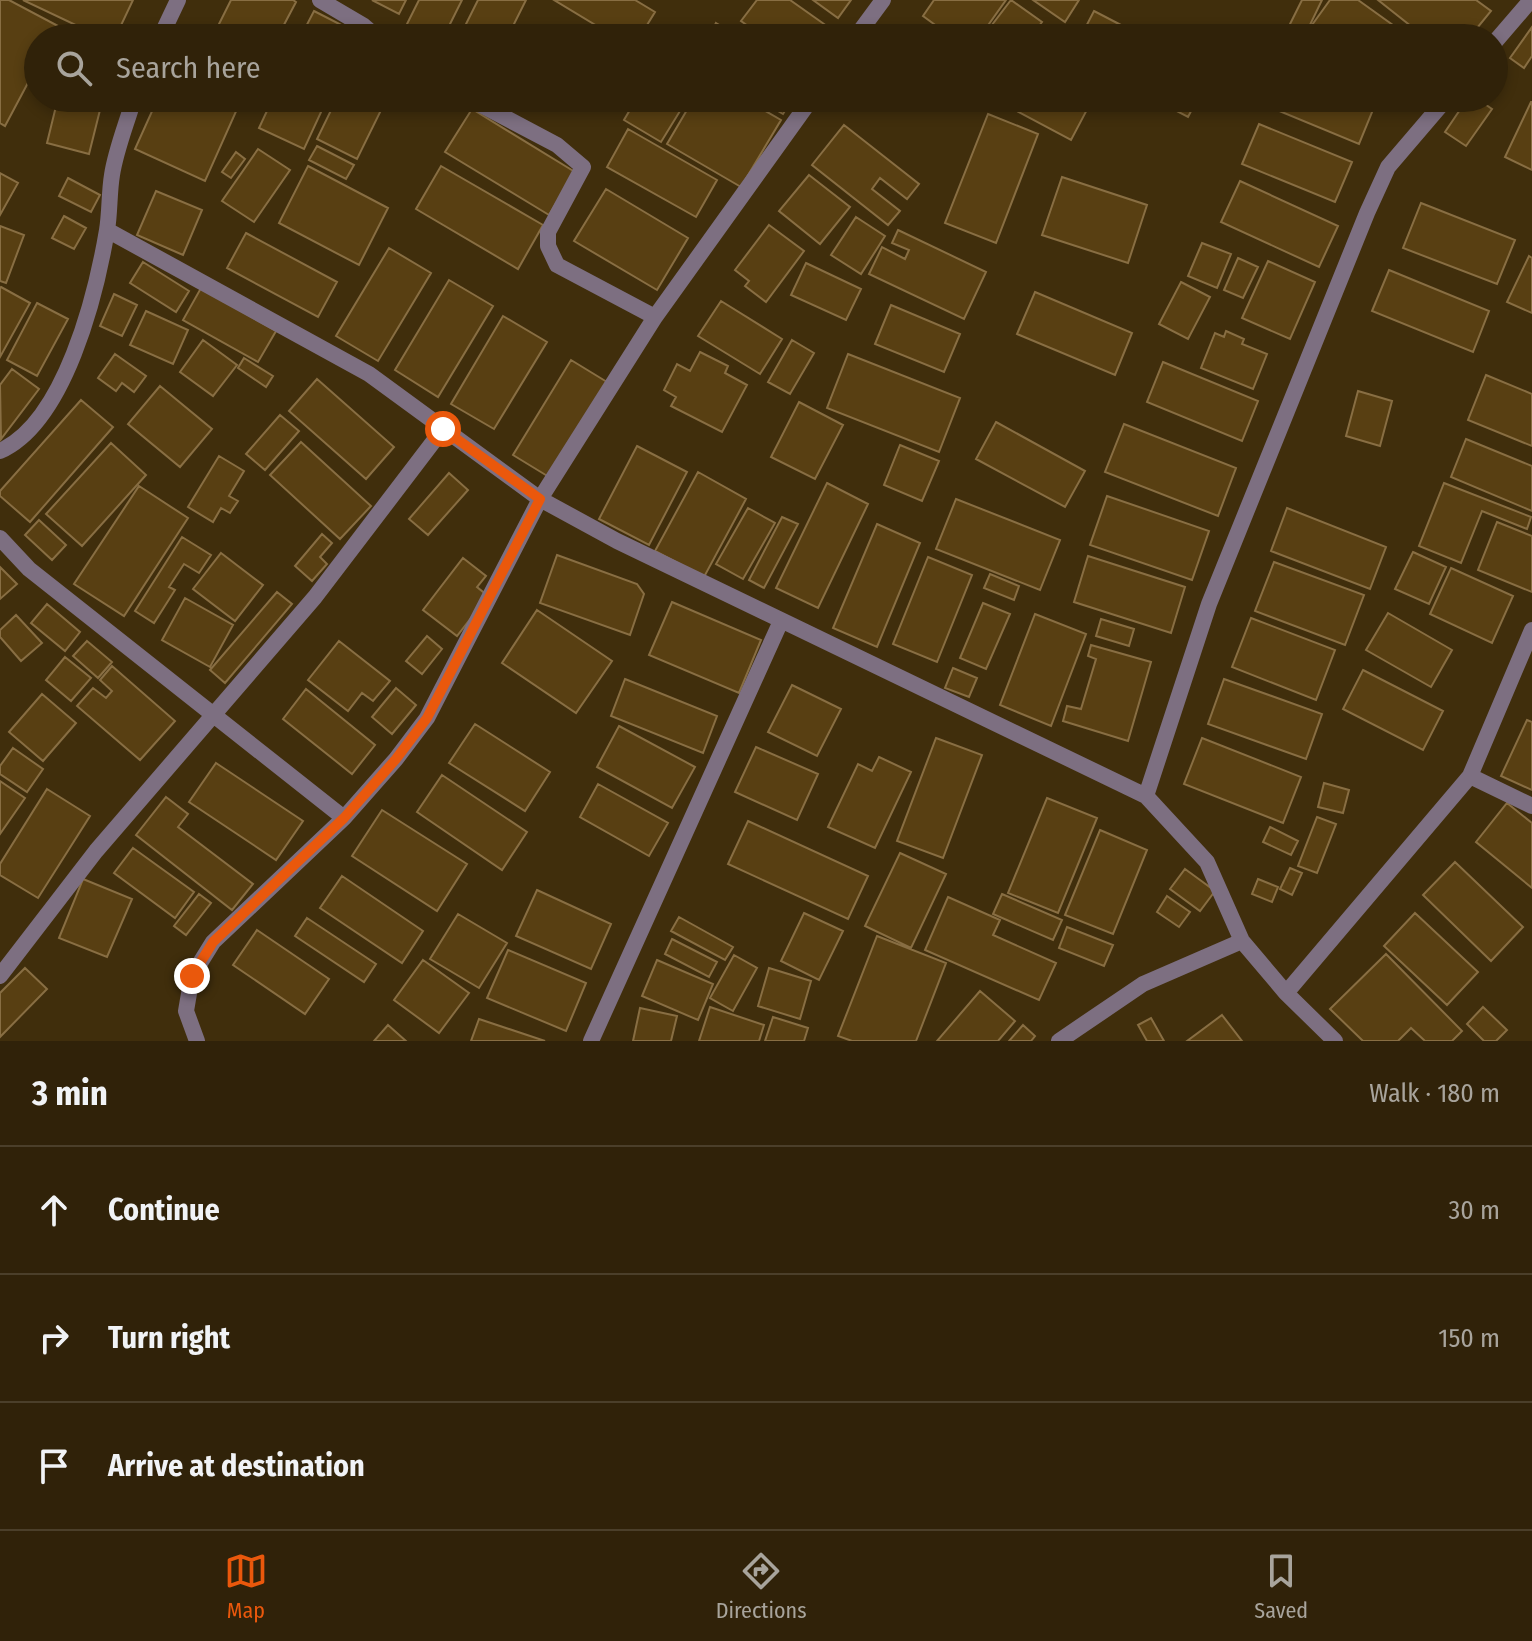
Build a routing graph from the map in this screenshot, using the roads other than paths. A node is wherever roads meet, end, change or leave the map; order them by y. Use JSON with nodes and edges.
{"nodes":[{"id":1,"x":178,"y":0,"type":"edge"},
{"id":2,"x":320,"y":0,"type":"edge"},
{"id":3,"x":883,"y":0,"type":"edge"},
{"id":4,"x":1531,"y":0,"type":"edge"},
{"id":5,"x":167,"y":24,"type":"edge"},
{"id":6,"x":361,"y":24,"type":"edge"},
{"id":7,"x":865,"y":24,"type":"edge"},
{"id":8,"x":1508,"y":27,"type":"edge"},
{"id":9,"x":130,"y":112,"type":"edge"},
{"id":10,"x":495,"y":112,"type":"edge"},
{"id":11,"x":802,"y":112,"type":"edge"},
{"id":12,"x":1435,"y":112,"type":"edge"},
{"id":13,"x":107,"y":230,"type":"junction"},
{"id":14,"x":655,"y":317,"type":"junction"},
{"id":15,"x":443,"y":429,"type":"junction"},
{"id":16,"x":0,"y":451,"type":"edge"},
{"id":17,"x":540,"y":499,"type":"junction"},
{"id":18,"x":0,"y":538,"type":"edge"},
{"id":19,"x":781,"y":621,"type":"junction"},
{"id":20,"x":1532,"y":630,"type":"edge"},
{"id":21,"x":214,"y":717,"type":"junction"},
{"id":22,"x":1470,"y":776,"type":"junction"},
{"id":23,"x":1146,"y":796,"type":"junction"},
{"id":24,"x":1532,"y":806,"type":"edge"},
{"id":25,"x":344,"y":818,"type":"junction"},
{"id":26,"x":1242,"y":941,"type":"junction"},
{"id":27,"x":0,"y":976,"type":"edge"},
{"id":28,"x":1286,"y":993,"type":"junction"},
{"id":29,"x":197,"y":1041,"type":"edge"},
{"id":30,"x":591,"y":1041,"type":"edge"},
{"id":31,"x":1059,"y":1041,"type":"edge"},
{"id":32,"x":1335,"y":1041,"type":"edge"}],
"edges":[{"from":1,"to":5,"type":"street"},
{"from":2,"to":6,"type":"street"},
{"from":3,"to":7,"type":"street"},
{"from":4,"to":8,"type":"street"},
{"from":9,"to":13,"type":"street"},
{"from":10,"to":14,"type":"street"},
{"from":11,"to":14,"type":"street"},
{"from":12,"to":23,"type":"street"},
{"from":13,"to":15,"type":"street"},
{"from":13,"to":16,"type":"street"},
{"from":14,"to":17,"type":"street"},
{"from":15,"to":17,"type":"street"},
{"from":15,"to":21,"type":"street"},
{"from":17,"to":19,"type":"street"},
{"from":17,"to":25,"type":"street"},
{"from":18,"to":21,"type":"street"},
{"from":19,"to":23,"type":"street"},
{"from":19,"to":30,"type":"street"},
{"from":20,"to":22,"type":"street"},
{"from":21,"to":25,"type":"street"},
{"from":21,"to":27,"type":"street"},
{"from":22,"to":24,"type":"street"},
{"from":22,"to":28,"type":"street"},
{"from":23,"to":26,"type":"street"},
{"from":25,"to":29,"type":"street"},
{"from":26,"to":28,"type":"street"},
{"from":26,"to":31,"type":"street"},
{"from":28,"to":32,"type":"street"}]}
